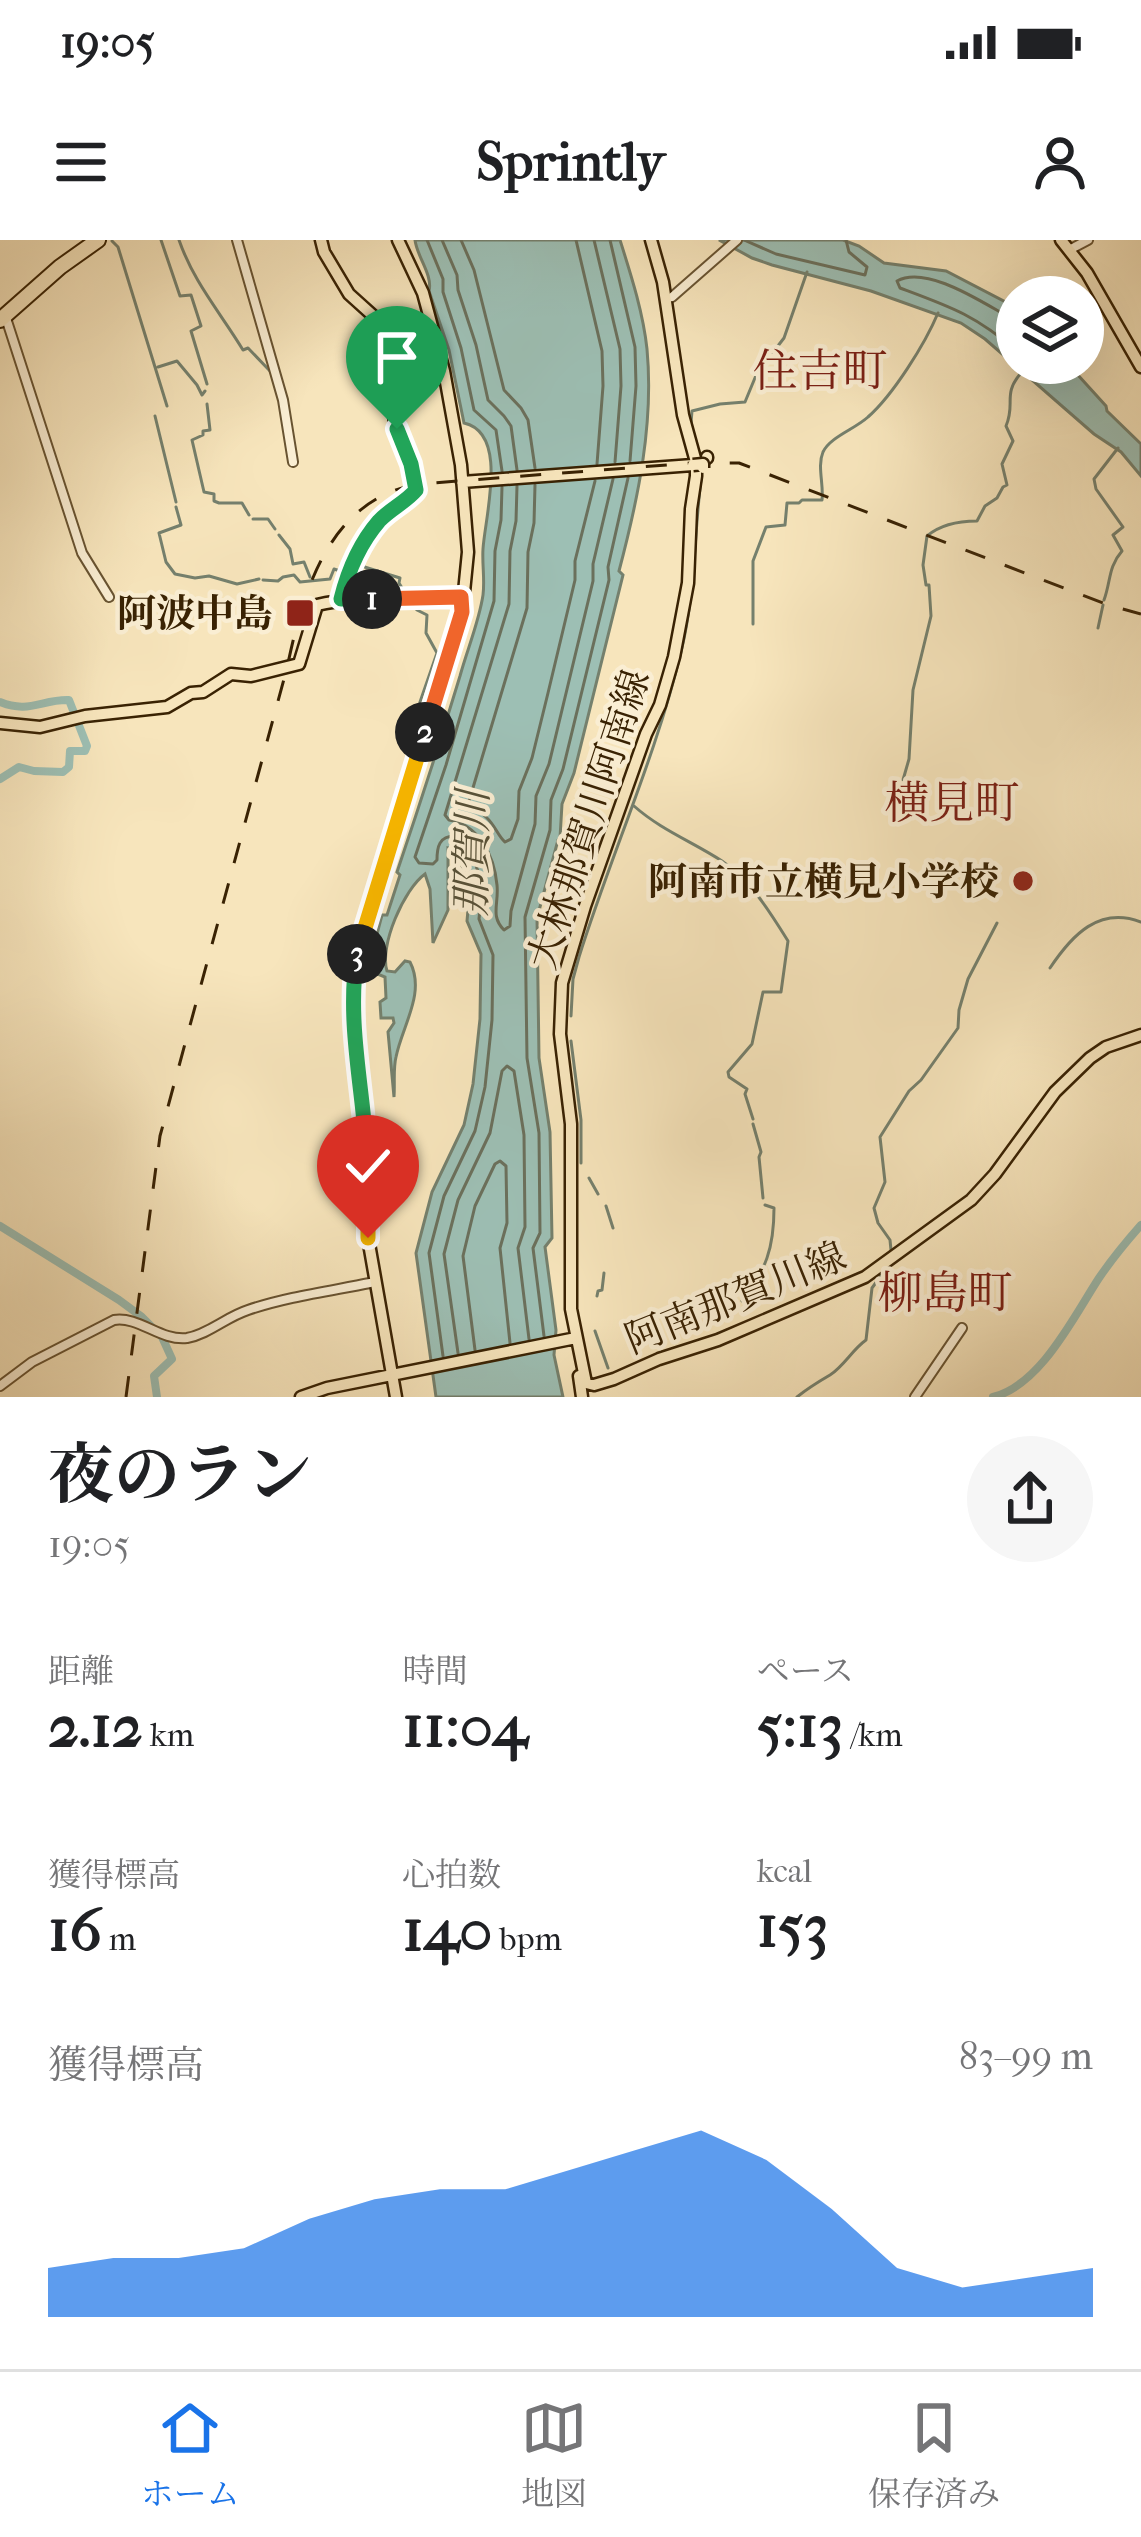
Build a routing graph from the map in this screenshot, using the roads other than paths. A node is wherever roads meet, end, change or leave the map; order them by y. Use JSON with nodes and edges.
{"nodes":[{"id":1,"x":95,"y":240,"type":"edge"},
{"id":2,"x":237,"y":240,"type":"edge"},
{"id":3,"x":321,"y":240,"type":"edge"},
{"id":4,"x":398,"y":240,"type":"edge"},
{"id":5,"x":651,"y":240,"type":"edge"},
{"id":6,"x":737,"y":240,"type":"edge"},
{"id":7,"x":1088,"y":240,"type":"edge"},
{"id":8,"x":1065,"y":245,"type":"edge"},
{"id":9,"x":668,"y":298,"type":"junction"},
{"id":10,"x":1,"y":312,"type":"edge"},
{"id":11,"x":1141,"y":367,"type":"edge"},
{"id":12,"x":293,"y":462,"type":"dead end"},
{"id":13,"x":695,"y":463,"type":"junction"},
{"id":14,"x":463,"y":481,"type":"junction"},
{"id":15,"x":109,"y":597,"type":"dead end"},
{"id":16,"x":341,"y":599,"type":"junction"},
{"id":17,"x":462,"y":612,"type":"junction"},
{"id":18,"x":0,"y":722,"type":"edge"},
{"id":19,"x":1141,"y":1035,"type":"edge"},
{"id":20,"x":370,"y":1282,"type":"dead end"},
{"id":21,"x":962,"y":1328,"type":"dead end"},
{"id":22,"x":576,"y":1342,"type":"junction"},
{"id":23,"x":390,"y":1376,"type":"junction"},
{"id":24,"x":0,"y":1386,"type":"edge"},
{"id":25,"x":301,"y":1397,"type":"edge"},
{"id":26,"x":396,"y":1397,"type":"edge"},
{"id":27,"x":582,"y":1397,"type":"edge"},
{"id":28,"x":915,"y":1397,"type":"edge"}],
"edges":[{"from":1,"to":10,"type":"highway"},
{"from":2,"to":12,"type":"street"},
{"from":3,"to":16,"type":"main road"},
{"from":4,"to":14,"type":"main road"},
{"from":5,"to":9,"type":"main road","name":"大林那賀川阿南線"},
{"from":6,"to":9,"type":"street"},
{"from":7,"to":8,"type":"street"},
{"from":8,"to":11,"type":"main road"},
{"from":9,"to":13,"type":"main road","name":"大林那賀川阿南線"},
{"from":10,"to":15,"type":"street"},
{"from":13,"to":14,"type":"main road"},
{"from":13,"to":22,"type":"main road","name":"大林那賀川阿南線"},
{"from":14,"to":17,"type":"main road"},
{"from":16,"to":17,"type":"main road"},
{"from":16,"to":18,"type":"main road"},
{"from":17,"to":23,"type":"main road"},
{"from":19,"to":22,"type":"main road","name":"阿南那賀川線"},
{"from":20,"to":24,"type":"street"},
{"from":21,"to":28,"type":"street"},
{"from":22,"to":23,"type":"main road","name":"阿南那賀川線"},
{"from":22,"to":27,"type":"main road","name":"大林那賀川阿南線"},
{"from":23,"to":25,"type":"main road","name":"阿南那賀川線"},
{"from":23,"to":26,"type":"main road"}]}
